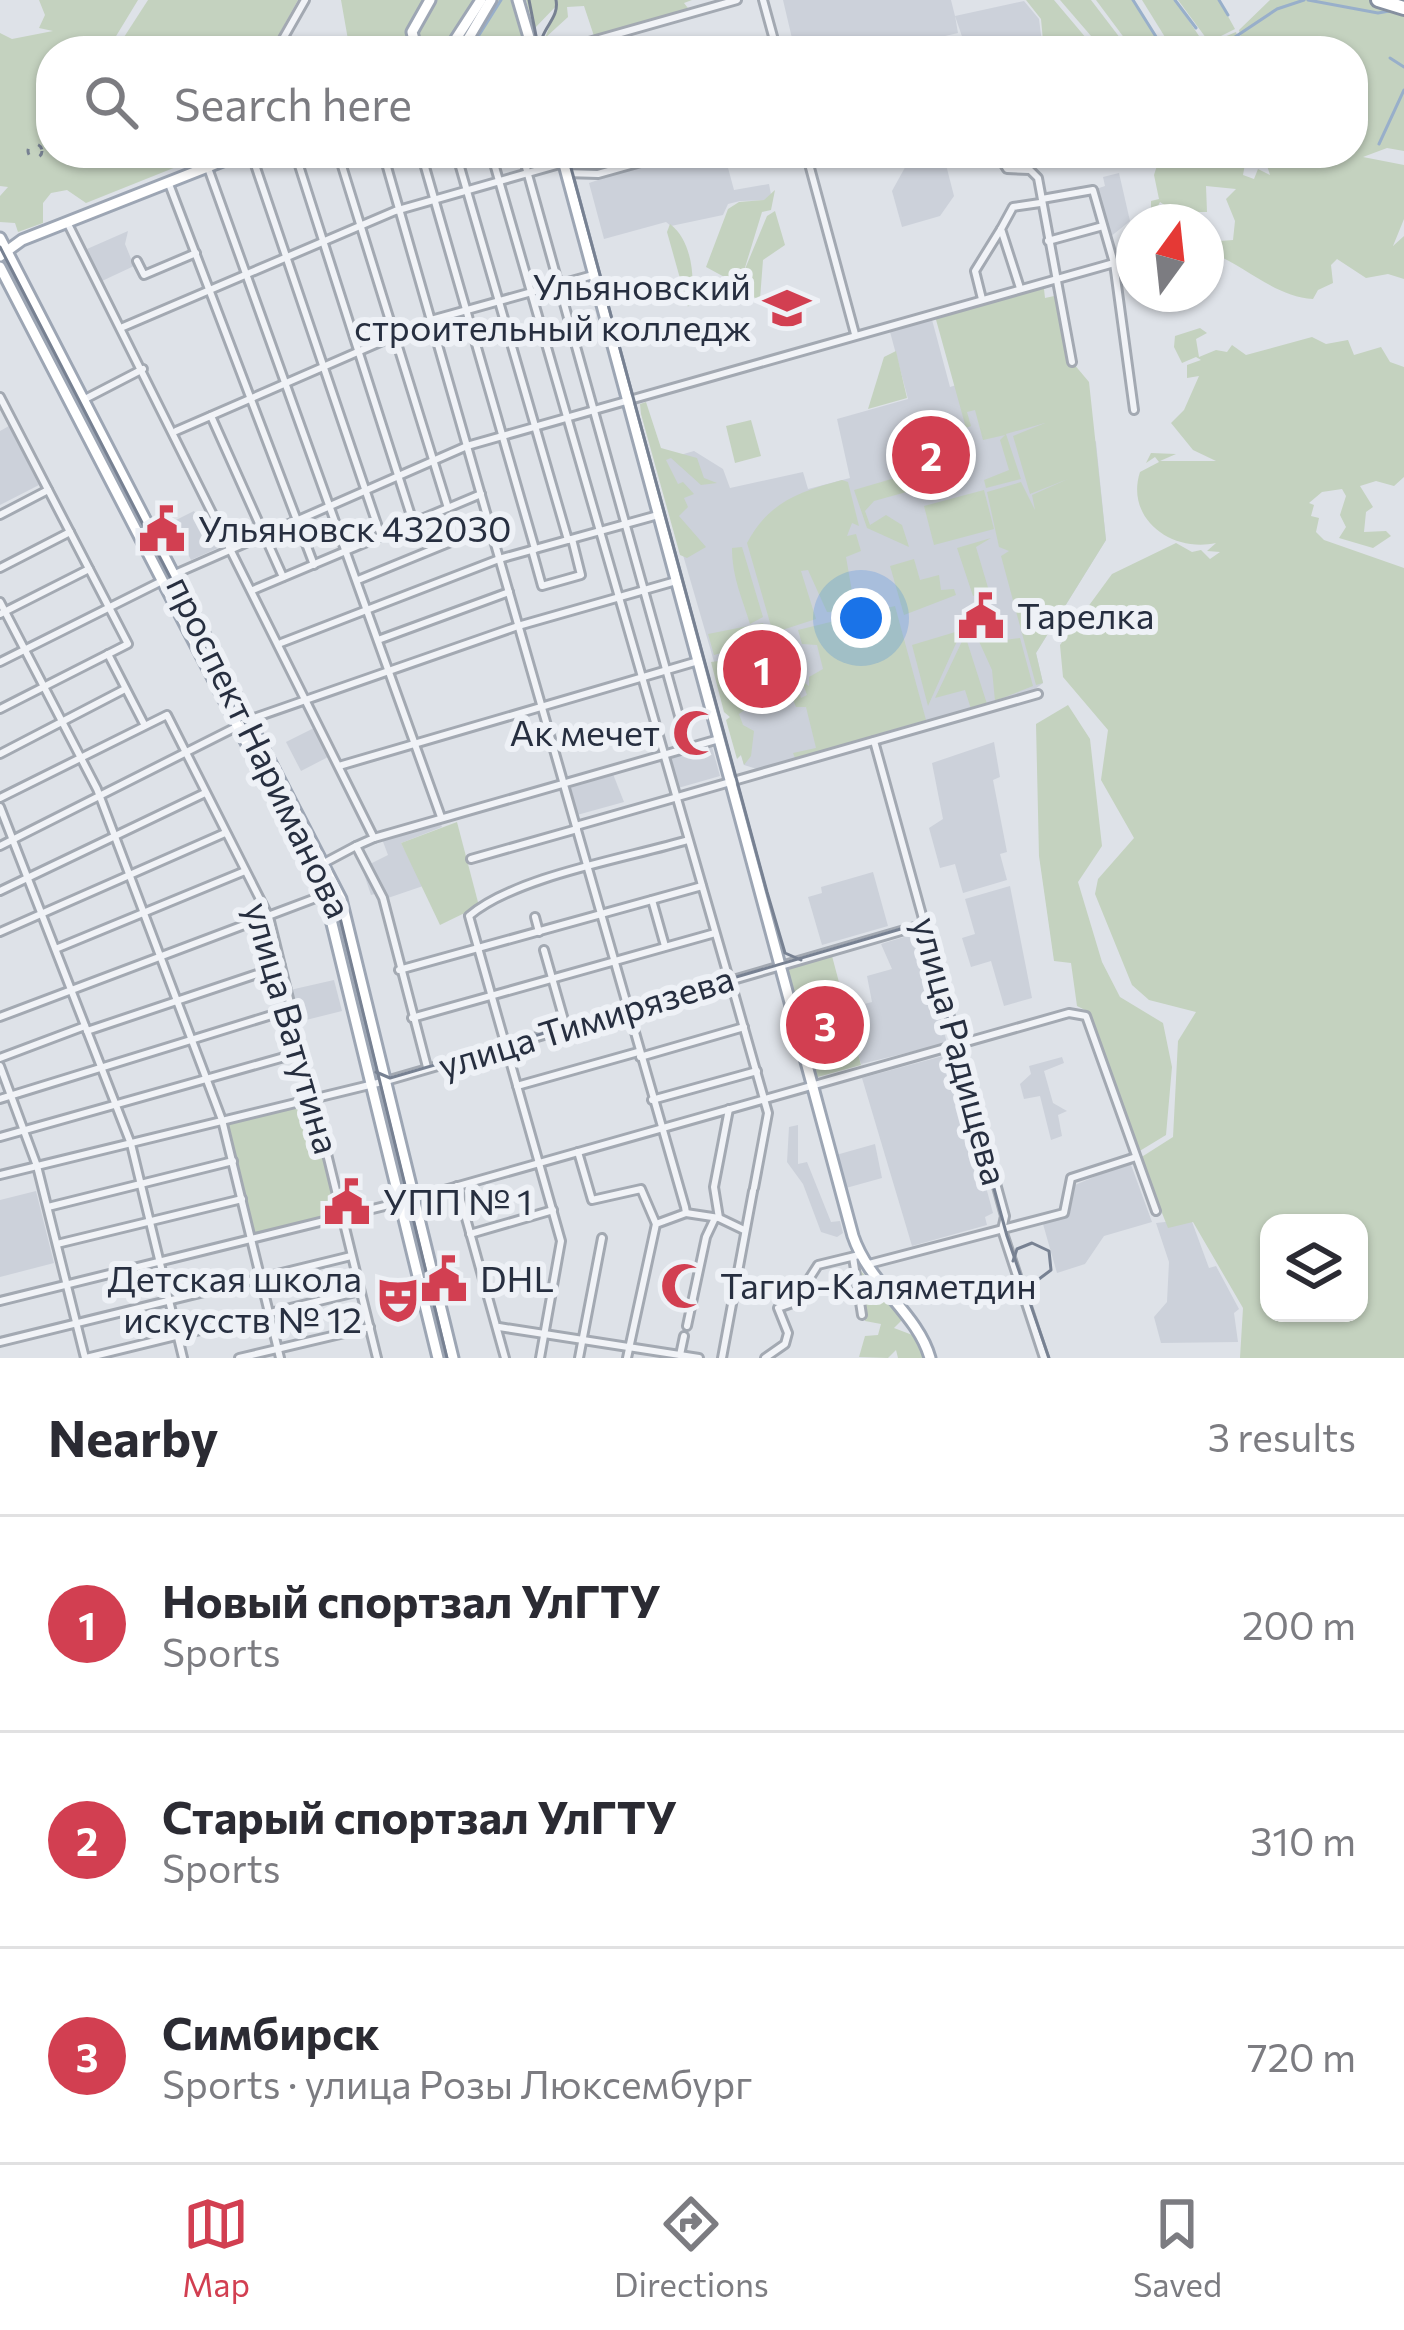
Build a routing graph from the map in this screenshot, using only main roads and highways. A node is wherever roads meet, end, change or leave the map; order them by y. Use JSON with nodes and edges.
{"nodes":[{"id":1,"x":430,"y":0,"type":"edge"},
{"id":2,"x":481,"y":0,"type":"edge"},
{"id":3,"x":490,"y":0,"type":"edge"},
{"id":4,"x":521,"y":0,"type":"edge"},
{"id":5,"x":1378,"y":0,"type":"edge"},
{"id":6,"x":1403,"y":3,"type":"edge"},
{"id":7,"x":413,"y":36,"type":"edge"},
{"id":8,"x":460,"y":36,"type":"edge"},
{"id":9,"x":463,"y":36,"type":"edge"},
{"id":10,"x":529,"y":36,"type":"edge"},
{"id":11,"x":208,"y":168,"type":"edge"},
{"id":12,"x":564,"y":168,"type":"edge"},
{"id":13,"x":0,"y":238,"type":"edge"},
{"id":14,"x":4,"y":253,"type":"edge"},
{"id":15,"x":0,"y":267,"type":"edge"},
{"id":16,"x":175,"y":574,"type":"junction"},
{"id":17,"x":162,"y":580,"type":"junction"},
{"id":18,"x":438,"y":1358,"type":"edge"},
{"id":19,"x":453,"y":1358,"type":"edge"},
{"id":20,"x":930,"y":1358,"type":"edge"}],
"edges":[{"from":1,"to":7,"type":"main road"},
{"from":2,"to":8,"type":"main road"},
{"from":3,"to":9,"type":"main road"},
{"from":4,"to":10,"type":"main road"},
{"from":5,"to":6,"type":"highway"},
{"from":11,"to":14,"type":"main road"},
{"from":12,"to":20,"type":"main road"},
{"from":13,"to":14,"type":"main road","name":"проспект Нариманова"},
{"from":14,"to":16,"type":"main road","name":"проспект Нариманова"},
{"from":15,"to":17,"type":"main road","name":"проспект Нариманова"},
{"from":16,"to":17,"type":"main road"},
{"from":16,"to":19,"type":"main road","name":"проспект Нариманова"},
{"from":17,"to":18,"type":"main road","name":"проспект Нариманова"}]}
